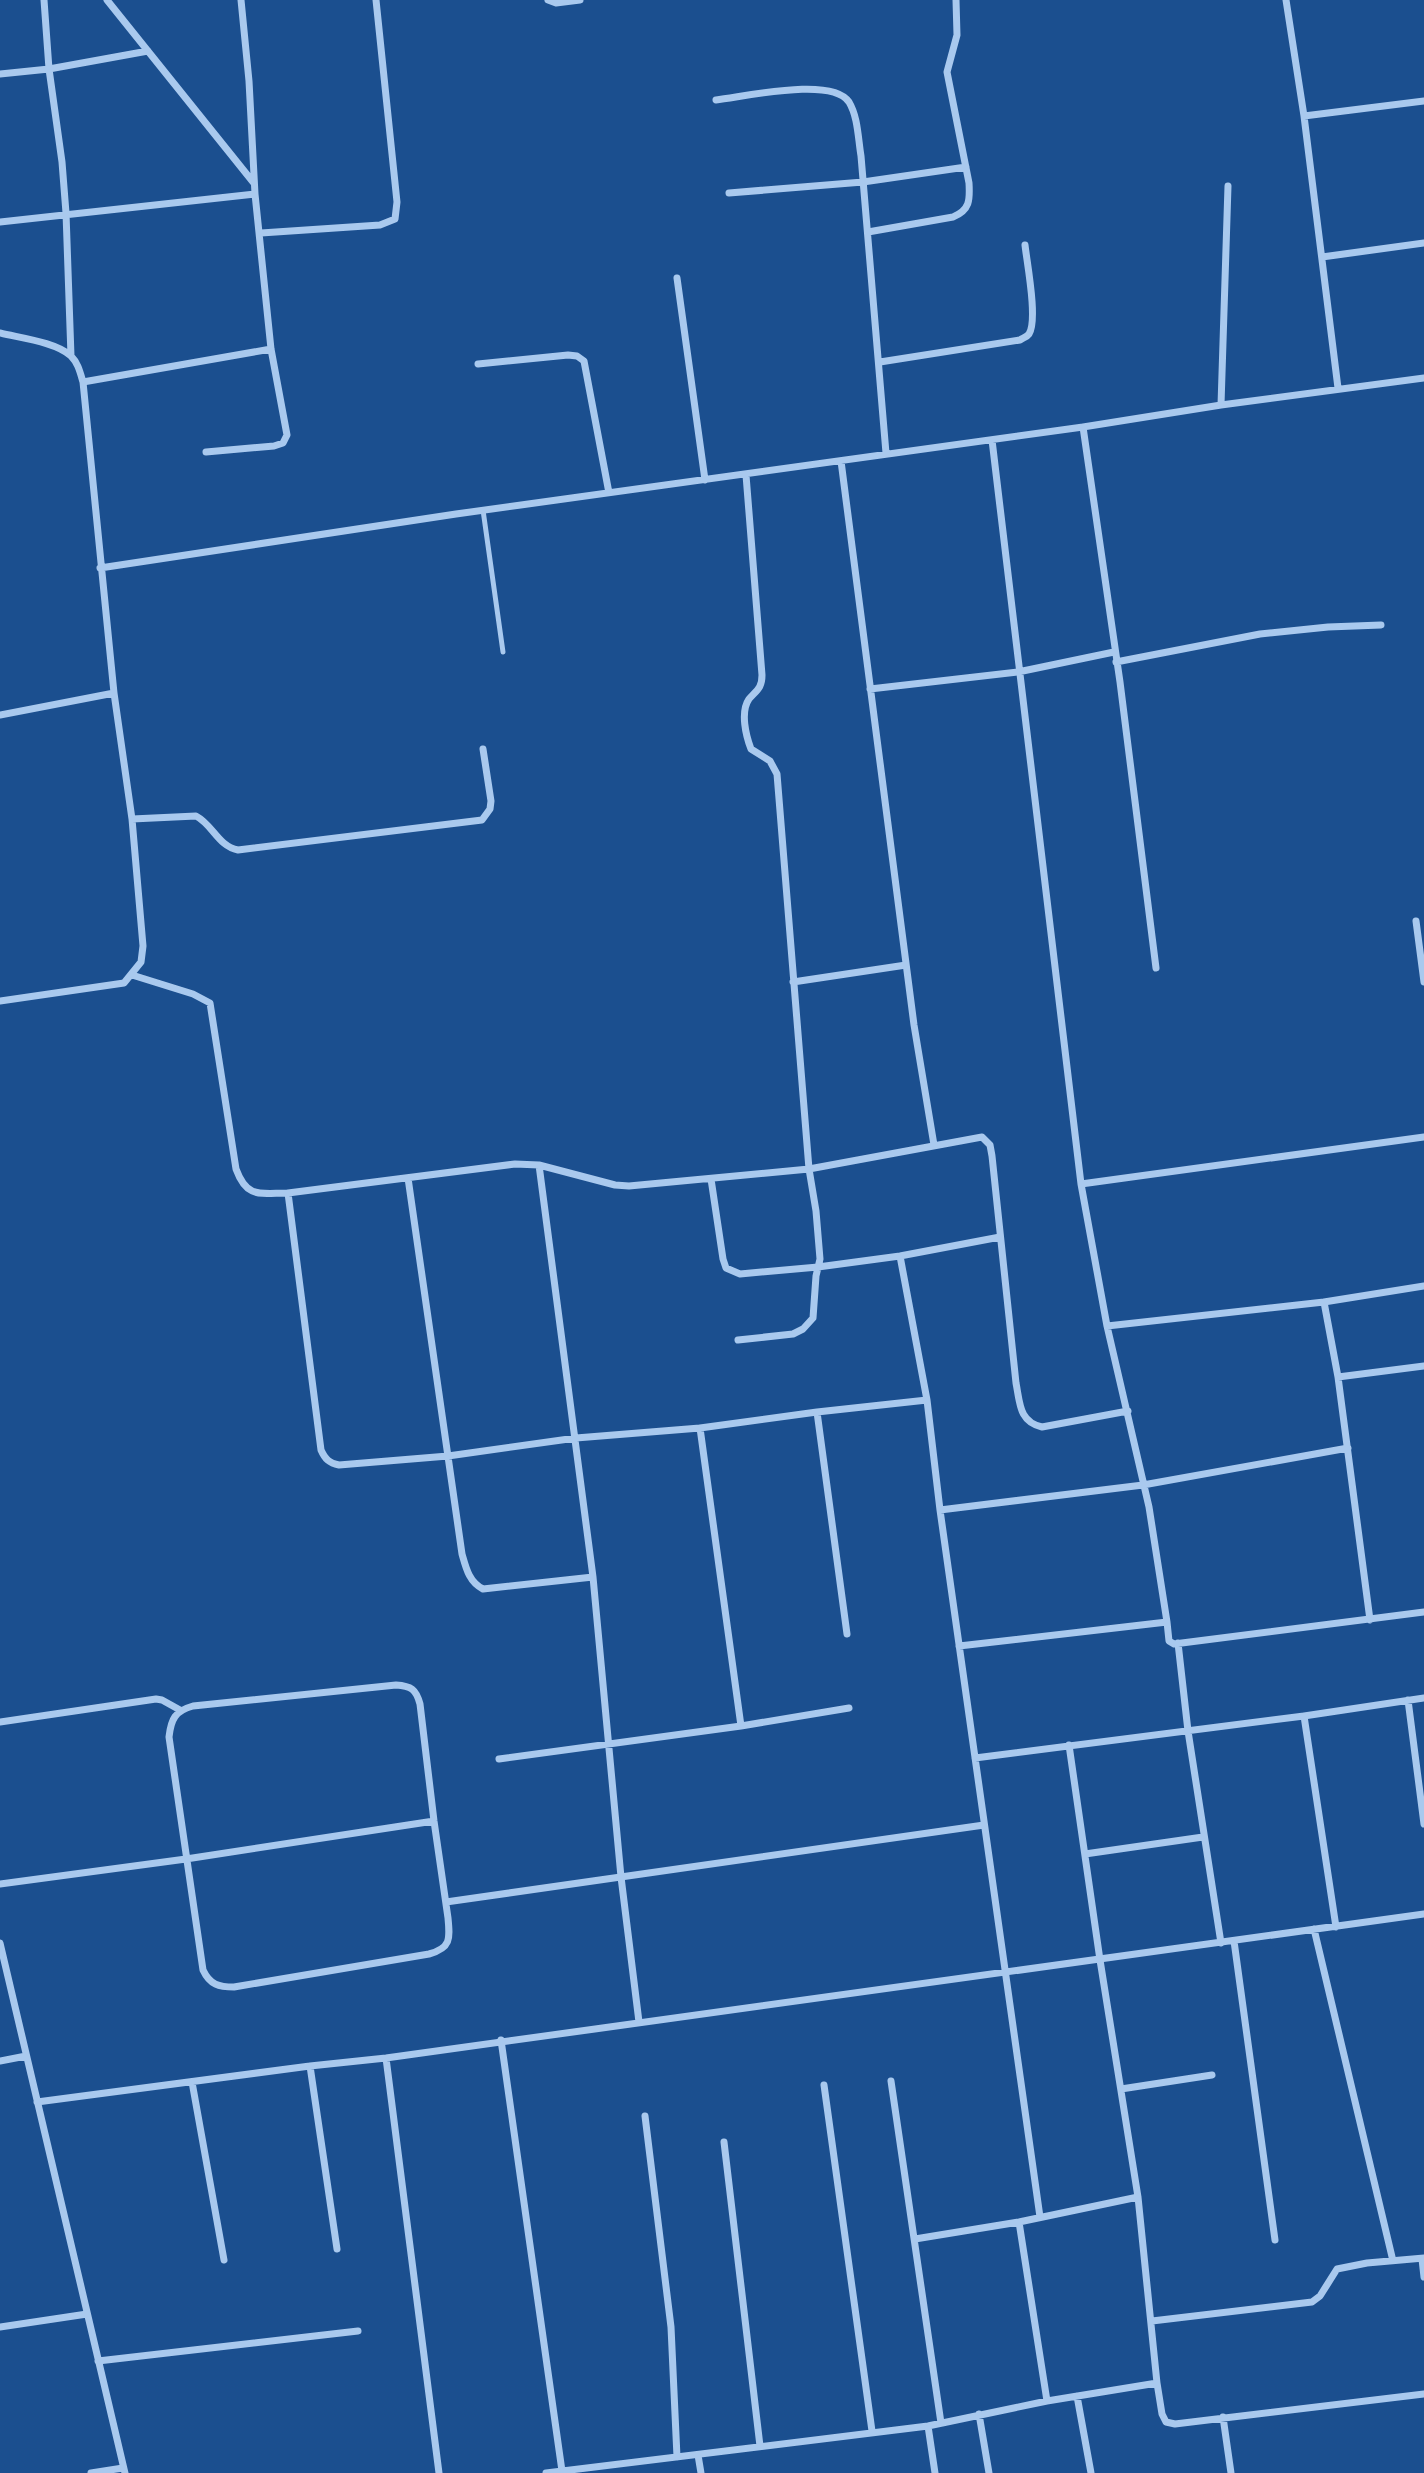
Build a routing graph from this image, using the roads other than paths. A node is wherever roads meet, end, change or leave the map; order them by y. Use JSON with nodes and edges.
{"nodes":[{"id":1,"x":44,"y":0,"type":"edge"},
{"id":2,"x":107,"y":0,"type":"edge"},
{"id":3,"x":241,"y":0,"type":"edge"},
{"id":4,"x":376,"y":0,"type":"edge"},
{"id":5,"x":548,"y":0,"type":"edge"},
{"id":6,"x":580,"y":0,"type":"edge"},
{"id":7,"x":956,"y":0,"type":"edge"},
{"id":8,"x":1286,"y":0,"type":"edge"},
{"id":9,"x":148,"y":51,"type":"junction"},
{"id":10,"x":49,"y":69,"type":"junction"},
{"id":11,"x":0,"y":74,"type":"edge"},
{"id":12,"x":716,"y":100,"type":"dead end"},
{"id":13,"x":1424,"y":102,"type":"edge"},
{"id":14,"x":1304,"y":116,"type":"junction"},
{"id":15,"x":966,"y":167,"type":"junction"},
{"id":16,"x":863,"y":182,"type":"junction"},
{"id":17,"x":254,"y":183,"type":"junction"},
{"id":18,"x":1228,"y":186,"type":"dead end"},
{"id":19,"x":729,"y":192,"type":"dead end"},
{"id":20,"x":255,"y":194,"type":"junction"},
{"id":21,"x":66,"y":213,"type":"junction"},
{"id":22,"x":0,"y":222,"type":"edge"},
{"id":23,"x":867,"y":232,"type":"junction"},
{"id":24,"x":261,"y":233,"type":"junction"},
{"id":25,"x":1424,"y":243,"type":"edge"},
{"id":26,"x":1025,"y":245,"type":"dead end"},
{"id":27,"x":1322,"y":257,"type":"junction"},
{"id":28,"x":677,"y":278,"type":"dead end"},
{"id":29,"x":0,"y":333,"type":"edge"},
{"id":30,"x":271,"y":349,"type":"junction"},
{"id":31,"x":71,"y":356,"type":"junction"},
{"id":32,"x":880,"y":362,"type":"junction"},
{"id":33,"x":478,"y":364,"type":"dead end"},
{"id":34,"x":1424,"y":378,"type":"edge"},
{"id":35,"x":83,"y":382,"type":"junction"},
{"id":36,"x":1338,"y":388,"type":"junction"},
{"id":37,"x":1221,"y":405,"type":"junction"},
{"id":38,"x":1083,"y":427,"type":"junction"},
{"id":39,"x":992,"y":440,"type":"junction"},
{"id":40,"x":206,"y":452,"type":"dead end"},
{"id":41,"x":886,"y":453,"type":"junction"},
{"id":42,"x":841,"y":461,"type":"junction"},
{"id":43,"x":746,"y":475,"type":"junction"},
{"id":44,"x":705,"y":480,"type":"junction"},
{"id":45,"x":609,"y":493,"type":"junction"},
{"id":46,"x":483,"y":510,"type":"junction"},
{"id":47,"x":100,"y":568,"type":"junction"},
{"id":48,"x":1381,"y":625,"type":"dead end"},
{"id":49,"x":503,"y":652,"type":"dead end"},
{"id":50,"x":1114,"y":652,"type":"junction"},
{"id":51,"x":1116,"y":662,"type":"junction"},
{"id":52,"x":1018,"y":672,"type":"junction"},
{"id":53,"x":870,"y":689,"type":"junction"},
{"id":54,"x":114,"y":693,"type":"junction"},
{"id":55,"x":0,"y":715,"type":"edge"},
{"id":56,"x":484,"y":749,"type":"dead end"},
{"id":57,"x":132,"y":820,"type":"junction"},
{"id":58,"x":1416,"y":921,"type":"dead end"},
{"id":59,"x":906,"y":965,"type":"junction"},
{"id":60,"x":1156,"y":968,"type":"dead end"},
{"id":61,"x":132,"y":975,"type":"junction"},
{"id":62,"x":793,"y":982,"type":"junction"},
{"id":63,"x":1424,"y":982,"type":"edge"},
{"id":64,"x":0,"y":1001,"type":"edge"},
{"id":65,"x":1424,"y":1136,"type":"edge"},
{"id":66,"x":934,"y":1145,"type":"junction"},
{"id":67,"x":539,"y":1166,"type":"junction"},
{"id":68,"x":810,"y":1169,"type":"junction"},
{"id":69,"x":408,"y":1178,"type":"junction"},
{"id":70,"x":711,"y":1180,"type":"junction"},
{"id":71,"x":1081,"y":1184,"type":"junction"},
{"id":72,"x":288,"y":1193,"type":"junction"},
{"id":73,"x":1000,"y":1237,"type":"junction"},
{"id":74,"x":900,"y":1256,"type":"junction"},
{"id":75,"x":818,"y":1267,"type":"junction"},
{"id":76,"x":1424,"y":1286,"type":"edge"},
{"id":77,"x":1324,"y":1302,"type":"junction"},
{"id":78,"x":1107,"y":1326,"type":"junction"},
{"id":79,"x":738,"y":1340,"type":"dead end"},
{"id":80,"x":1424,"y":1366,"type":"edge"},
{"id":81,"x":1338,"y":1377,"type":"junction"},
{"id":82,"x":927,"y":1401,"type":"junction"},
{"id":83,"x":1128,"y":1411,"type":"junction"},
{"id":84,"x":817,"y":1412,"type":"junction"},
{"id":85,"x":701,"y":1428,"type":"junction"},
{"id":86,"x":576,"y":1438,"type":"junction"},
{"id":87,"x":1348,"y":1448,"type":"junction"},
{"id":88,"x":447,"y":1456,"type":"junction"},
{"id":89,"x":1143,"y":1485,"type":"junction"},
{"id":90,"x":940,"y":1510,"type":"junction"},
{"id":91,"x":593,"y":1577,"type":"junction"},
{"id":92,"x":1424,"y":1612,"type":"edge"},
{"id":93,"x":1370,"y":1620,"type":"junction"},
{"id":94,"x":1167,"y":1622,"type":"junction"},
{"id":95,"x":847,"y":1634,"type":"dead end"},
{"id":96,"x":1178,"y":1643,"type":"junction"},
{"id":97,"x":959,"y":1646,"type":"junction"},
{"id":98,"x":1424,"y":1698,"type":"edge"},
{"id":99,"x":1408,"y":1700,"type":"junction"},
{"id":100,"x":849,"y":1708,"type":"dead end"},
{"id":101,"x":180,"y":1710,"type":"junction"},
{"id":102,"x":1304,"y":1716,"type":"junction"},
{"id":103,"x":0,"y":1722,"type":"edge"},
{"id":104,"x":741,"y":1726,"type":"junction"},
{"id":105,"x":1188,"y":1731,"type":"junction"},
{"id":106,"x":609,"y":1743,"type":"junction"},
{"id":107,"x":1069,"y":1745,"type":"junction"},
{"id":108,"x":975,"y":1758,"type":"junction"},
{"id":109,"x":499,"y":1759,"type":"dead end"},
{"id":110,"x":433,"y":1821,"type":"junction"},
{"id":111,"x":1424,"y":1824,"type":"edge"},
{"id":112,"x":985,"y":1825,"type":"junction"},
{"id":113,"x":1203,"y":1837,"type":"junction"},
{"id":114,"x":1085,"y":1854,"type":"junction"},
{"id":115,"x":186,"y":1859,"type":"junction"},
{"id":116,"x":621,"y":1877,"type":"junction"},
{"id":117,"x":0,"y":1884,"type":"edge"},
{"id":118,"x":446,"y":1902,"type":"junction"},
{"id":119,"x":1424,"y":1914,"type":"edge"},
{"id":120,"x":1336,"y":1927,"type":"junction"},
{"id":121,"x":1314,"y":1929,"type":"junction"},
{"id":122,"x":1234,"y":1941,"type":"junction"},
{"id":123,"x":1221,"y":1942,"type":"junction"},
{"id":124,"x":0,"y":1943,"type":"edge"},
{"id":125,"x":1100,"y":1959,"type":"junction"},
{"id":126,"x":1004,"y":1973,"type":"junction"},
{"id":127,"x":639,"y":2022,"type":"junction"},
{"id":128,"x":501,"y":2040,"type":"junction"},
{"id":129,"x":26,"y":2056,"type":"junction"},
{"id":130,"x":387,"y":2058,"type":"junction"},
{"id":131,"x":0,"y":2061,"type":"edge"},
{"id":132,"x":310,"y":2066,"type":"junction"},
{"id":133,"x":1212,"y":2075,"type":"dead end"},
{"id":134,"x":891,"y":2081,"type":"dead end"},
{"id":135,"x":192,"y":2082,"type":"junction"},
{"id":136,"x":824,"y":2085,"type":"dead end"},
{"id":137,"x":1121,"y":2089,"type":"junction"},
{"id":138,"x":37,"y":2102,"type":"junction"},
{"id":139,"x":645,"y":2116,"type":"dead end"},
{"id":140,"x":724,"y":2142,"type":"dead end"},
{"id":141,"x":1138,"y":2197,"type":"junction"},
{"id":142,"x":1040,"y":2217,"type":"junction"},
{"id":143,"x":1019,"y":2222,"type":"junction"},
{"id":144,"x":915,"y":2239,"type":"junction"},
{"id":145,"x":1275,"y":2240,"type":"dead end"},
{"id":146,"x":337,"y":2249,"type":"dead end"},
{"id":147,"x":1423,"y":2258,"type":"edge"},
{"id":148,"x":224,"y":2260,"type":"dead end"},
{"id":149,"x":1393,"y":2260,"type":"junction"},
{"id":150,"x":1424,"y":2277,"type":"edge"},
{"id":151,"x":87,"y":2314,"type":"junction"},
{"id":152,"x":1152,"y":2321,"type":"junction"},
{"id":153,"x":0,"y":2327,"type":"edge"},
{"id":154,"x":358,"y":2331,"type":"dead end"},
{"id":155,"x":98,"y":2361,"type":"junction"},
{"id":156,"x":1157,"y":2383,"type":"junction"},
{"id":157,"x":1424,"y":2394,"type":"edge"},
{"id":158,"x":1077,"y":2396,"type":"junction"},
{"id":159,"x":1047,"y":2401,"type":"junction"},
{"id":160,"x":979,"y":2414,"type":"junction"},
{"id":161,"x":1223,"y":2417,"type":"junction"},
{"id":162,"x":942,"y":2423,"type":"junction"},
{"id":163,"x":928,"y":2426,"type":"junction"},
{"id":164,"x":872,"y":2431,"type":"junction"},
{"id":165,"x":760,"y":2446,"type":"junction"},
{"id":166,"x":698,"y":2455,"type":"junction"},
{"id":167,"x":677,"y":2457,"type":"junction"},
{"id":168,"x":124,"y":2470,"type":"edge"},
{"id":169,"x":562,"y":2471,"type":"junction"},
{"id":170,"x":91,"y":2473,"type":"edge"},
{"id":171,"x":439,"y":2473,"type":"edge"},
{"id":172,"x":546,"y":2473,"type":"edge"},
{"id":173,"x":701,"y":2473,"type":"edge"},
{"id":174,"x":935,"y":2473,"type":"edge"},
{"id":175,"x":989,"y":2473,"type":"edge"},
{"id":176,"x":1091,"y":2473,"type":"edge"},
{"id":177,"x":1231,"y":2473,"type":"edge"}],
"edges":[{"from":1,"to":10,"type":"street"},
{"from":2,"to":9,"type":"street"},
{"from":3,"to":17,"type":"street"},
{"from":4,"to":24,"type":"street"},
{"from":5,"to":6,"type":"street"},
{"from":7,"to":15,"type":"street"},
{"from":8,"to":14,"type":"street"},
{"from":9,"to":10,"type":"street"},
{"from":9,"to":17,"type":"street"},
{"from":10,"to":11,"type":"street"},
{"from":10,"to":21,"type":"street"},
{"from":12,"to":16,"type":"street"},
{"from":13,"to":14,"type":"street"},
{"from":14,"to":27,"type":"street"},
{"from":15,"to":16,"type":"street"},
{"from":15,"to":23,"type":"street"},
{"from":16,"to":19,"type":"street"},
{"from":16,"to":23,"type":"street"},
{"from":17,"to":20,"type":"street"},
{"from":18,"to":37,"type":"street"},
{"from":20,"to":21,"type":"street"},
{"from":20,"to":24,"type":"street"},
{"from":21,"to":22,"type":"street"},
{"from":21,"to":31,"type":"street"},
{"from":23,"to":32,"type":"street"},
{"from":24,"to":30,"type":"street"},
{"from":25,"to":27,"type":"street"},
{"from":26,"to":32,"type":"street"},
{"from":27,"to":36,"type":"street"},
{"from":28,"to":44,"type":"street"},
{"from":29,"to":31,"type":"street"},
{"from":30,"to":35,"type":"street"},
{"from":30,"to":40,"type":"street"},
{"from":31,"to":35,"type":"street"},
{"from":32,"to":41,"type":"street"},
{"from":33,"to":45,"type":"street"},
{"from":34,"to":36,"type":"street"},
{"from":35,"to":47,"type":"street"},
{"from":36,"to":37,"type":"street"},
{"from":37,"to":38,"type":"street"},
{"from":38,"to":39,"type":"street"},
{"from":38,"to":50,"type":"street"},
{"from":39,"to":41,"type":"street"},
{"from":39,"to":52,"type":"street"},
{"from":41,"to":42,"type":"street"},
{"from":42,"to":43,"type":"street"},
{"from":42,"to":53,"type":"street"},
{"from":43,"to":44,"type":"street"},
{"from":43,"to":62,"type":"street"},
{"from":44,"to":45,"type":"street"},
{"from":45,"to":46,"type":"street"},
{"from":46,"to":47,"type":"street"},
{"from":46,"to":49,"type":"lane"},
{"from":47,"to":54,"type":"street"},
{"from":48,"to":51,"type":"street"},
{"from":50,"to":51,"type":"street"},
{"from":50,"to":52,"type":"street"},
{"from":51,"to":60,"type":"street"},
{"from":52,"to":53,"type":"street"},
{"from":52,"to":71,"type":"street"},
{"from":53,"to":59,"type":"street"},
{"from":54,"to":55,"type":"street"},
{"from":54,"to":57,"type":"street"},
{"from":56,"to":57,"type":"street"},
{"from":57,"to":61,"type":"street"},
{"from":58,"to":63,"type":"street"},
{"from":59,"to":62,"type":"street"},
{"from":59,"to":66,"type":"street"},
{"from":61,"to":64,"type":"street"},
{"from":61,"to":72,"type":"street"},
{"from":62,"to":68,"type":"street"},
{"from":65,"to":71,"type":"street"},
{"from":66,"to":68,"type":"street"},
{"from":66,"to":73,"type":"street"},
{"from":67,"to":69,"type":"street"},
{"from":67,"to":70,"type":"street"},
{"from":67,"to":86,"type":"street"},
{"from":68,"to":70,"type":"street"},
{"from":68,"to":75,"type":"street"},
{"from":69,"to":72,"type":"street"},
{"from":69,"to":88,"type":"street"},
{"from":70,"to":75,"type":"street"},
{"from":71,"to":78,"type":"street"},
{"from":72,"to":88,"type":"street"},
{"from":73,"to":74,"type":"street"},
{"from":73,"to":83,"type":"street"},
{"from":74,"to":75,"type":"street"},
{"from":74,"to":82,"type":"street"},
{"from":75,"to":79,"type":"street"},
{"from":76,"to":77,"type":"street"},
{"from":77,"to":78,"type":"street"},
{"from":77,"to":81,"type":"street"},
{"from":78,"to":83,"type":"street"},
{"from":80,"to":81,"type":"street"},
{"from":81,"to":87,"type":"street"},
{"from":82,"to":84,"type":"street"},
{"from":82,"to":90,"type":"street"},
{"from":83,"to":89,"type":"street"},
{"from":84,"to":85,"type":"street"},
{"from":84,"to":95,"type":"street"},
{"from":85,"to":86,"type":"street"},
{"from":85,"to":104,"type":"street"},
{"from":86,"to":88,"type":"street"},
{"from":86,"to":91,"type":"street"},
{"from":87,"to":89,"type":"street"},
{"from":87,"to":93,"type":"street"},
{"from":88,"to":91,"type":"street"},
{"from":89,"to":90,"type":"street"},
{"from":89,"to":94,"type":"street"},
{"from":90,"to":97,"type":"street"},
{"from":91,"to":106,"type":"street"},
{"from":92,"to":93,"type":"street"},
{"from":93,"to":96,"type":"street"},
{"from":94,"to":96,"type":"street"},
{"from":94,"to":97,"type":"street"},
{"from":96,"to":105,"type":"street"},
{"from":97,"to":108,"type":"street"},
{"from":98,"to":99,"type":"street"},
{"from":99,"to":102,"type":"street"},
{"from":99,"to":111,"type":"street"},
{"from":100,"to":104,"type":"street"},
{"from":101,"to":103,"type":"street"},
{"from":101,"to":110,"type":"street"},
{"from":101,"to":115,"type":"street"},
{"from":102,"to":105,"type":"street"},
{"from":102,"to":120,"type":"street"},
{"from":104,"to":106,"type":"street"},
{"from":105,"to":107,"type":"street"},
{"from":105,"to":113,"type":"street"},
{"from":106,"to":109,"type":"street"},
{"from":106,"to":116,"type":"street"},
{"from":107,"to":108,"type":"street"},
{"from":107,"to":114,"type":"street"},
{"from":108,"to":112,"type":"street"},
{"from":110,"to":115,"type":"street"},
{"from":110,"to":118,"type":"street"},
{"from":112,"to":116,"type":"street"},
{"from":112,"to":126,"type":"street"},
{"from":113,"to":114,"type":"street"},
{"from":113,"to":123,"type":"street"},
{"from":114,"to":125,"type":"street"},
{"from":115,"to":117,"type":"street"},
{"from":115,"to":118,"type":"street"},
{"from":116,"to":118,"type":"street"},
{"from":116,"to":127,"type":"street"},
{"from":119,"to":120,"type":"street"},
{"from":120,"to":121,"type":"street"},
{"from":121,"to":122,"type":"street"},
{"from":121,"to":149,"type":"street"},
{"from":122,"to":123,"type":"street"},
{"from":122,"to":145,"type":"street"},
{"from":123,"to":125,"type":"street"},
{"from":124,"to":129,"type":"street"},
{"from":125,"to":126,"type":"street"},
{"from":125,"to":137,"type":"street"},
{"from":126,"to":127,"type":"street"},
{"from":126,"to":142,"type":"street"},
{"from":127,"to":128,"type":"street"},
{"from":128,"to":130,"type":"street"},
{"from":128,"to":169,"type":"street"},
{"from":129,"to":131,"type":"street"},
{"from":129,"to":138,"type":"street"},
{"from":130,"to":132,"type":"street"},
{"from":130,"to":171,"type":"street"},
{"from":132,"to":135,"type":"street"},
{"from":132,"to":146,"type":"street"},
{"from":133,"to":137,"type":"street"},
{"from":134,"to":144,"type":"street"},
{"from":135,"to":138,"type":"street"},
{"from":135,"to":148,"type":"street"},
{"from":136,"to":164,"type":"street"},
{"from":137,"to":141,"type":"street"},
{"from":138,"to":151,"type":"street"},
{"from":139,"to":167,"type":"street"},
{"from":140,"to":165,"type":"street"},
{"from":141,"to":142,"type":"street"},
{"from":141,"to":152,"type":"street"},
{"from":142,"to":143,"type":"street"},
{"from":143,"to":144,"type":"street"},
{"from":143,"to":159,"type":"street"},
{"from":144,"to":162,"type":"street"},
{"from":147,"to":149,"type":"street"},
{"from":147,"to":150,"type":"street"},
{"from":149,"to":152,"type":"street"},
{"from":151,"to":153,"type":"street"},
{"from":151,"to":155,"type":"street"},
{"from":152,"to":156,"type":"street"},
{"from":154,"to":155,"type":"street"},
{"from":155,"to":168,"type":"street"},
{"from":156,"to":158,"type":"street"},
{"from":156,"to":161,"type":"street"},
{"from":157,"to":161,"type":"street"},
{"from":158,"to":159,"type":"street"},
{"from":158,"to":176,"type":"street"},
{"from":159,"to":160,"type":"street"},
{"from":160,"to":162,"type":"street"},
{"from":160,"to":175,"type":"street"},
{"from":161,"to":177,"type":"street"},
{"from":162,"to":163,"type":"street"},
{"from":163,"to":164,"type":"street"},
{"from":163,"to":174,"type":"street"},
{"from":164,"to":165,"type":"street"},
{"from":165,"to":166,"type":"street"},
{"from":166,"to":167,"type":"street"},
{"from":166,"to":173,"type":"street"},
{"from":167,"to":169,"type":"street"},
{"from":168,"to":170,"type":"street"},
{"from":169,"to":172,"type":"street"}]}
